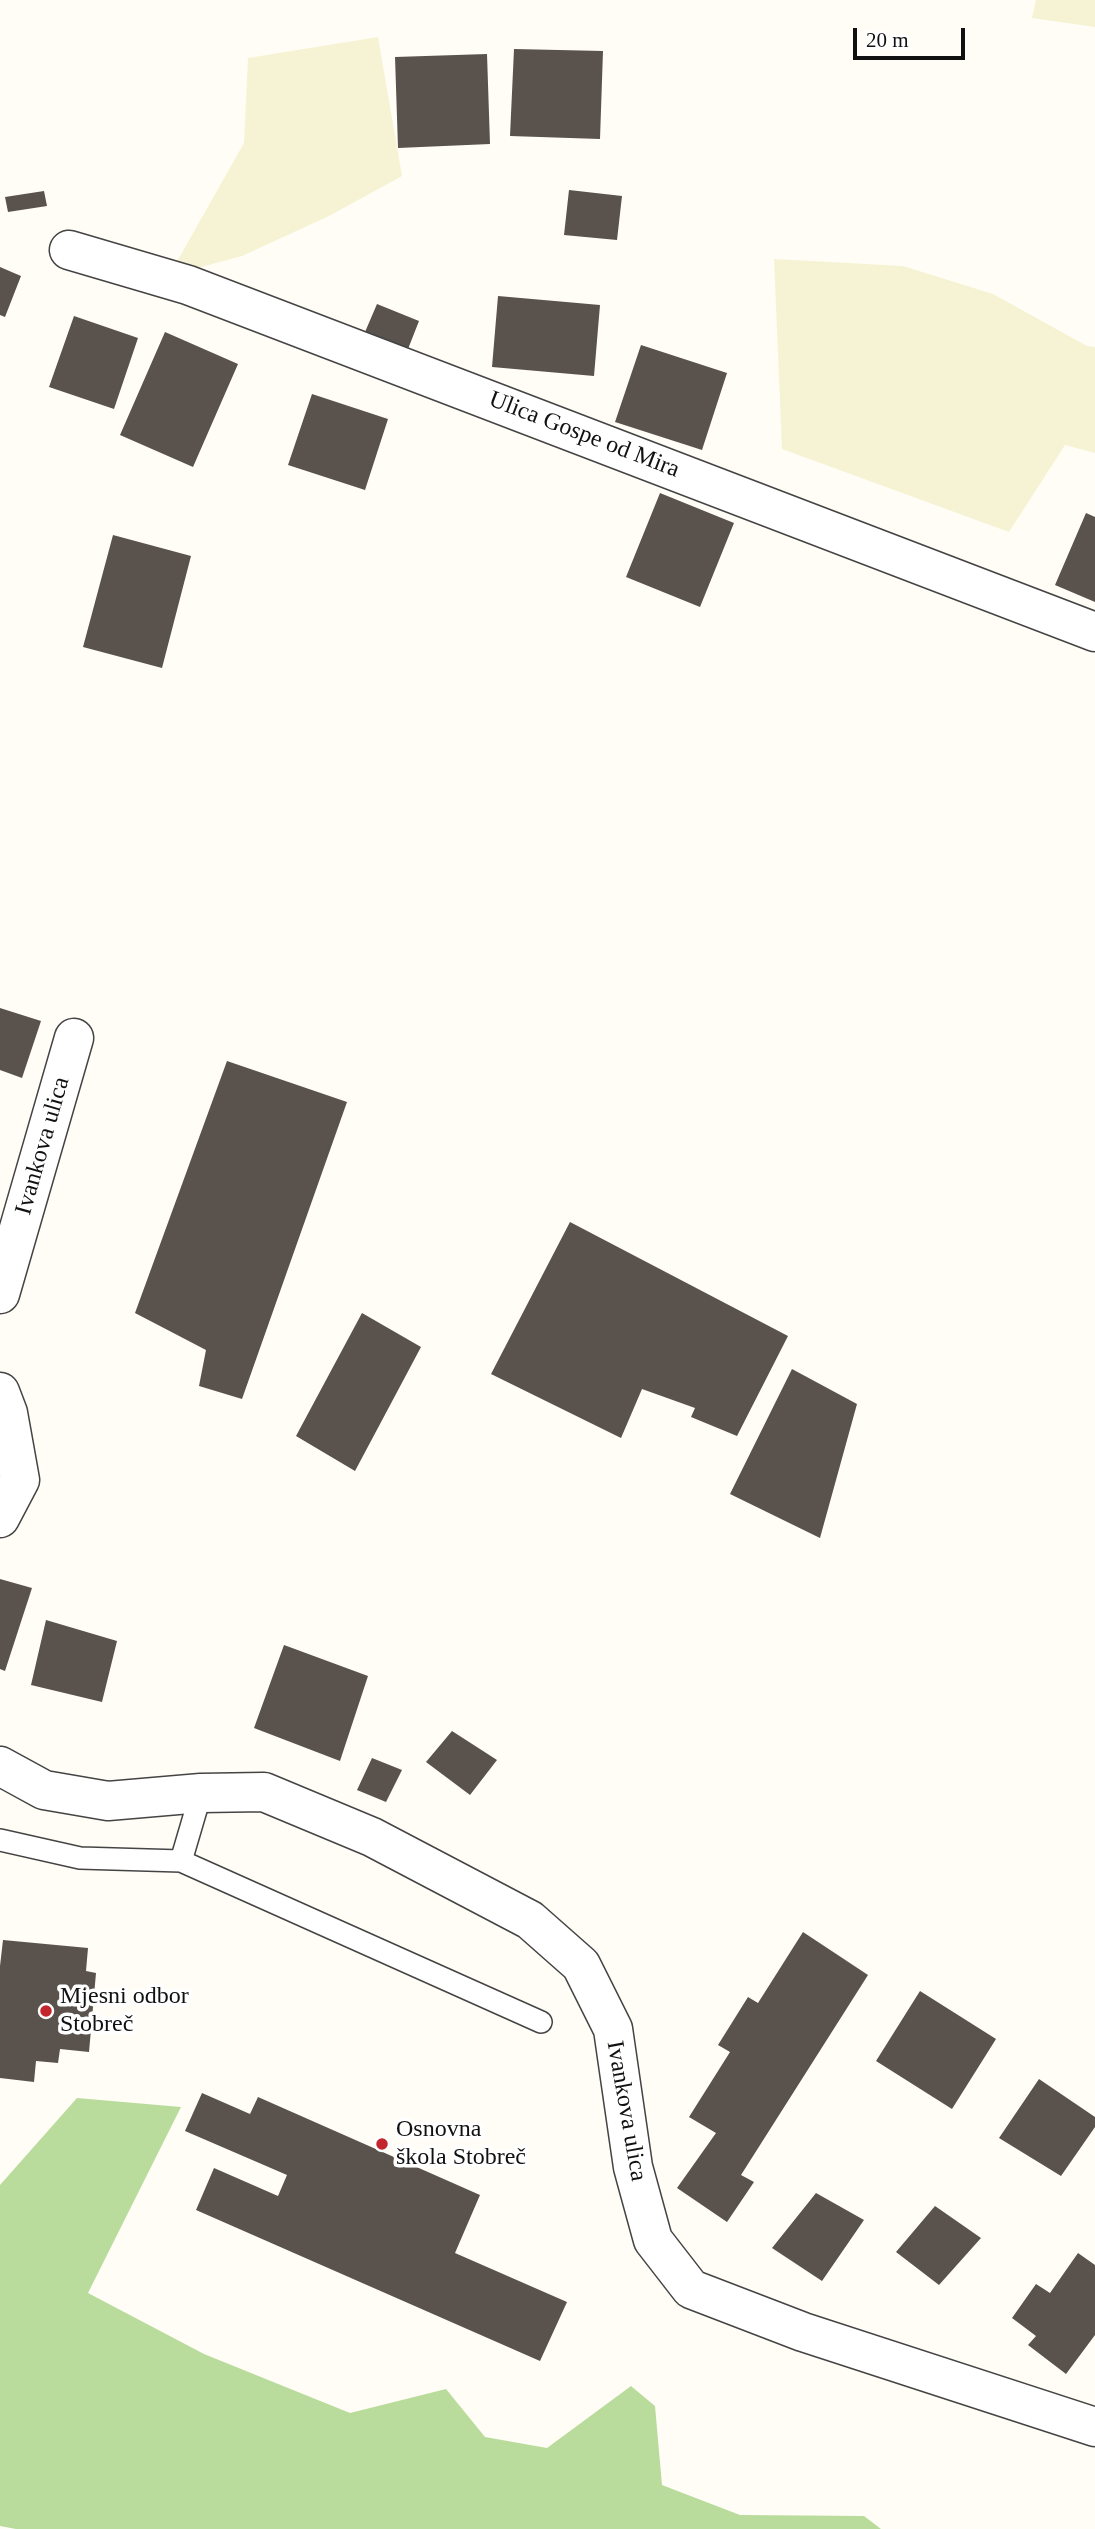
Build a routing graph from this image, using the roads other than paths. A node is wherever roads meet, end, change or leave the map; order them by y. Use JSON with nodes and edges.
{"nodes":[{"id":1,"x":69,"y":250,"type":"dead end"},
{"id":2,"x":1095,"y":632,"type":"edge"},
{"id":3,"x":74,"y":1038,"type":"dead end"},
{"id":4,"x":0,"y":1294,"type":"edge"},
{"id":5,"x":0,"y":1392,"type":"edge"},
{"id":6,"x":0,"y":1518,"type":"edge"},
{"id":7,"x":0,"y":1771,"type":"edge"},
{"id":8,"x":201,"y":1793,"type":"junction"},
{"id":9,"x":0,"y":1840,"type":"edge"},
{"id":10,"x":181,"y":1861,"type":"junction"},
{"id":11,"x":541,"y":2022,"type":"dead end"},
{"id":12,"x":1095,"y":2427,"type":"edge"}],
"edges":[{"from":1,"to":2,"type":"street","name":"Ulica Gospe od Mira"},
{"from":3,"to":4,"type":"street","name":"Ivankova ulica"},
{"from":5,"to":6,"type":"street"},
{"from":7,"to":8,"type":"street","name":"Ivankova ulica"},
{"from":8,"to":10,"type":"lane"},
{"from":8,"to":12,"type":"street","name":"Ivankova ulica"},
{"from":9,"to":10,"type":"lane"},
{"from":10,"to":11,"type":"lane"}]}
